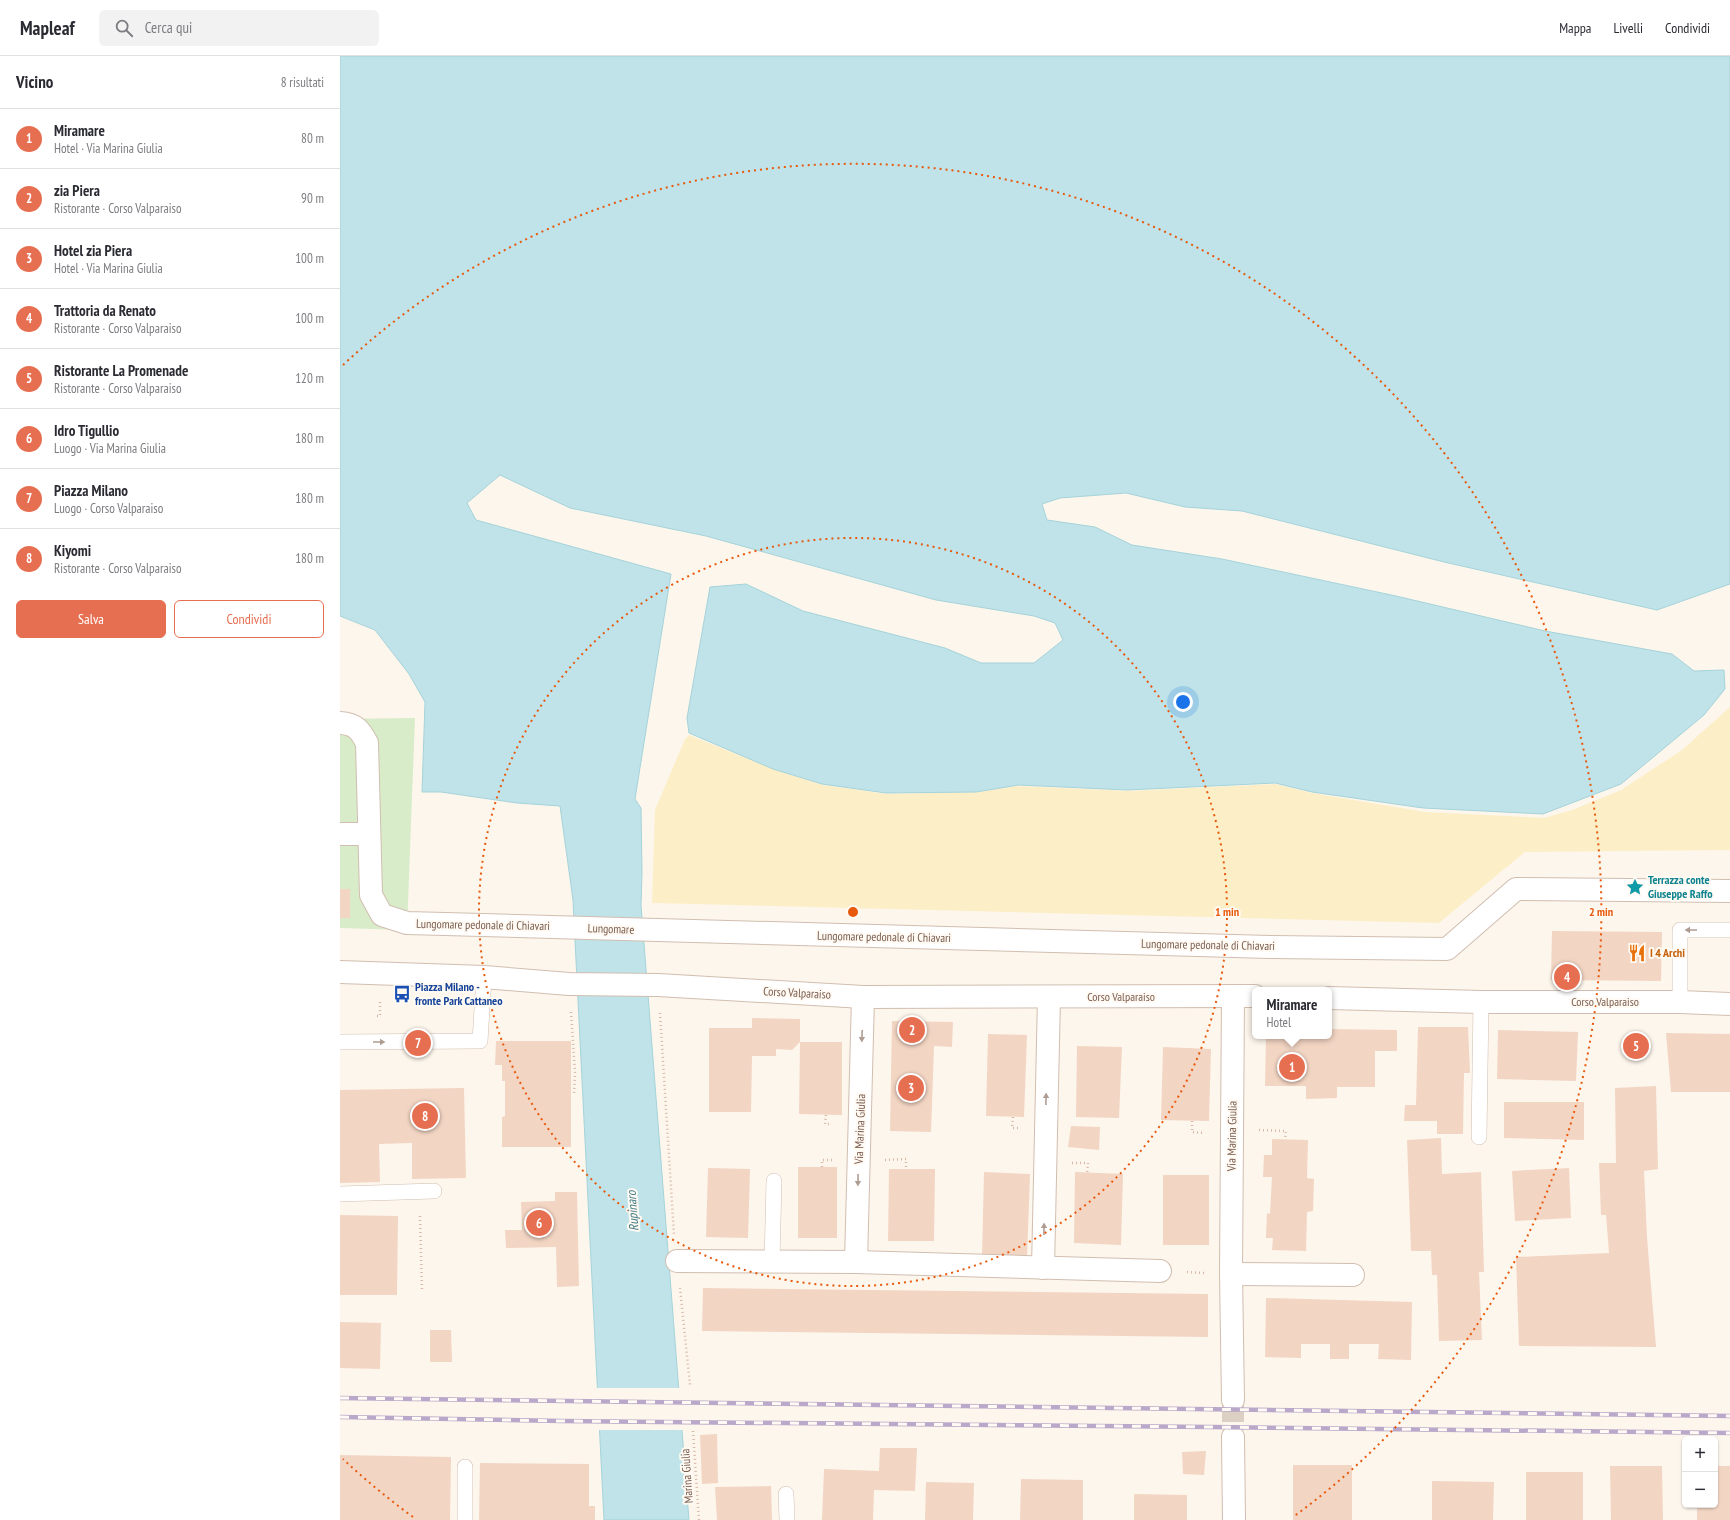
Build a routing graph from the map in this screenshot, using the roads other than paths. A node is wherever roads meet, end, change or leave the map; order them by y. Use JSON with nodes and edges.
{"nodes":[{"id":1,"x":340,"y":723,"type":"edge"},
{"id":2,"x":340,"y":834,"type":"edge"},
{"id":3,"x":369,"y":834,"type":"junction"},
{"id":4,"x":1730,"y":891,"type":"edge"},
{"id":5,"x":560,"y":927,"type":"joint"},
{"id":6,"x":1730,"y":930,"type":"edge"},
{"id":7,"x":663,"y":931,"type":"joint"},
{"id":8,"x":340,"y":972,"type":"edge"},
{"id":9,"x":484,"y":976,"type":"junction"},
{"id":10,"x":1252,"y":996,"type":"edge"},
{"id":11,"x":863,"y":997,"type":"junction"},
{"id":12,"x":1048,"y":997,"type":"junction"},
{"id":13,"x":1233,"y":997,"type":"junction"},
{"id":14,"x":1332,"y":998,"type":"edge"},
{"id":15,"x":1481,"y":1002,"type":"junction"},
{"id":16,"x":1680,"y":1002,"type":"junction"},
{"id":17,"x":1730,"y":1004,"type":"edge"},
{"id":18,"x":340,"y":1042,"type":"edge"},
{"id":19,"x":1480,"y":1137,"type":"dead end"},
{"id":20,"x":774,"y":1181,"type":"dead end"},
{"id":21,"x":427,"y":1191,"type":"road end"},
{"id":22,"x":340,"y":1194,"type":"edge"},
{"id":23,"x":677,"y":1261,"type":"dead end"},
{"id":24,"x":772,"y":1262,"type":"junction"},
{"id":25,"x":856,"y":1262,"type":"junction"},
{"id":26,"x":1043,"y":1268,"type":"junction"},
{"id":27,"x":1160,"y":1271,"type":"road end"},
{"id":28,"x":1230,"y":1274,"type":"junction"},
{"id":29,"x":1353,"y":1275,"type":"dead end"},
{"id":30,"x":1233,"y":1400,"type":"tunnel mouth"},
{"id":31,"x":1233,"y":1437,"type":"tunnel mouth"},
{"id":32,"x":465,"y":1467,"type":"dead end"},
{"id":33,"x":786,"y":1494,"type":"dead end"},
{"id":34,"x":465,"y":1520,"type":"edge"},
{"id":35,"x":787,"y":1520,"type":"edge"},
{"id":36,"x":1234,"y":1520,"type":"edge"}],
"edges":[{"from":1,"to":3,"type":"street","name":"Lungomare pedonale di Chiavari"},
{"from":2,"to":3,"type":"street"},
{"from":3,"to":5,"type":"street","name":"Lungomare pedonale di Chiavari"},
{"from":4,"to":7,"type":"street","name":"Lungomare pedonale di Chiavari"},
{"from":5,"to":7,"type":"street","name":"Lungomare"},
{"from":6,"to":16,"type":"lane","one_way":true},
{"from":8,"to":9,"type":"street","name":"Corso Valparaiso"},
{"from":9,"to":11,"type":"street","name":"Corso Valparaiso"},
{"from":18,"to":9,"type":"lane","one_way":true},
{"from":10,"to":13,"type":"street","name":"Corso Valparaiso"},
{"from":11,"to":12,"type":"street","name":"Corso Valparaiso"},
{"from":11,"to":25,"type":"street","name":"Via Marina Giulia","one_way":true},
{"from":12,"to":13,"type":"street","name":"Corso Valparaiso"},
{"from":26,"to":12,"type":"street","one_way":true},
{"from":13,"to":28,"type":"street","name":"Via Marina Giulia"},
{"from":14,"to":15,"type":"street","name":"Corso Valparaiso"},
{"from":15,"to":16,"type":"street","name":"Corso Valparaiso"},
{"from":15,"to":19,"type":"lane"},
{"from":16,"to":17,"type":"street","name":"Corso Valparaiso"},
{"from":20,"to":24,"type":"lane"},
{"from":21,"to":22,"type":"lane"},
{"from":23,"to":24,"type":"street"},
{"from":24,"to":25,"type":"street"},
{"from":25,"to":26,"type":"street"},
{"from":26,"to":27,"type":"street"},
{"from":28,"to":29,"type":"street"},
{"from":28,"to":30,"type":"street","name":"Via Marina Giulia"},
{"from":31,"to":36,"type":"street"},
{"from":32,"to":34,"type":"lane"},
{"from":33,"to":35,"type":"lane"}]}
